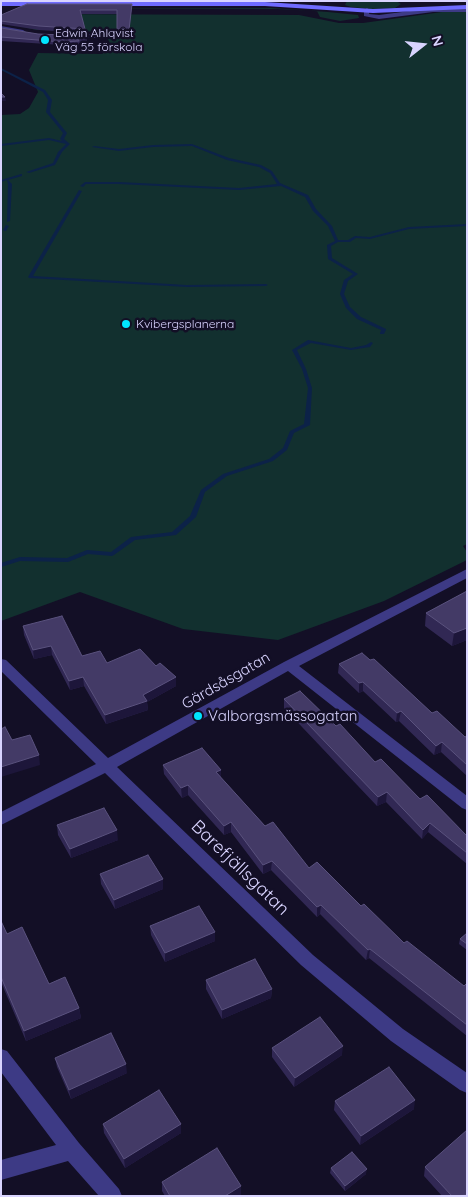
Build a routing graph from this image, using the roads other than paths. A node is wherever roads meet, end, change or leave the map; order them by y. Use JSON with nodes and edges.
{"nodes":[{"id":1,"x":10,"y":1,"type":"edge"},
{"id":2,"x":339,"y":2,"type":"edge"},
{"id":3,"x":419,"y":2,"type":"edge"},
{"id":4,"x":467,"y":2,"type":"edge"},
{"id":5,"x":1,"y":3,"type":"edge"},
{"id":6,"x":405,"y":3,"type":"dead end"},
{"id":7,"x":349,"y":8,"type":"junction"},
{"id":8,"x":467,"y":8,"type":"edge"},
{"id":9,"x":398,"y":9,"type":"junction"},
{"id":10,"x":367,"y":10,"type":"junction"},
{"id":11,"x":1,"y":28,"type":"edge"},
{"id":12,"x":32,"y":34,"type":"edge"},
{"id":13,"x":47,"y":35,"type":"edge"},
{"id":14,"x":98,"y":36,"type":"dead end"},
{"id":15,"x":467,"y":573,"type":"edge"},
{"id":16,"x":1,"y":663,"type":"edge"},
{"id":17,"x":289,"y":664,"type":"junction"},
{"id":18,"x":106,"y":766,"type":"junction"},
{"id":19,"x":467,"y":804,"type":"edge"},
{"id":20,"x":1,"y":819,"type":"edge"},
{"id":21,"x":1,"y":1057,"type":"edge"},
{"id":22,"x":467,"y":1084,"type":"edge"},
{"id":23,"x":72,"y":1150,"type":"junction"},
{"id":24,"x":1,"y":1170,"type":"edge"},
{"id":25,"x":112,"y":1196,"type":"edge"}],
"edges":[{"from":1,"to":5,"type":"main road"},
{"from":2,"to":7,"type":"main road"},
{"from":3,"to":4,"type":"main road"},
{"from":5,"to":7,"type":"main road"},
{"from":6,"to":9,"type":"main road"},
{"from":7,"to":10,"type":"main road"},
{"from":8,"to":9,"type":"main road"},
{"from":8,"to":10,"type":"street"},
{"from":9,"to":10,"type":"main road"},
{"from":11,"to":12,"type":"street"},
{"from":13,"to":14,"type":"street"},
{"from":15,"to":17,"type":"street","name":"Gärdsåsgatan"},
{"from":16,"to":18,"type":"street","name":"Barefjällsgatan"},
{"from":17,"to":18,"type":"street","name":"Gärdsåsgatan"},
{"from":17,"to":19,"type":"street"},
{"from":18,"to":20,"type":"street","name":"Gärdsåsgatan"},
{"from":18,"to":22,"type":"street","name":"Barefjällsgatan"},
{"from":21,"to":23,"type":"street"},
{"from":23,"to":24,"type":"street"},
{"from":23,"to":25,"type":"street"}]}
